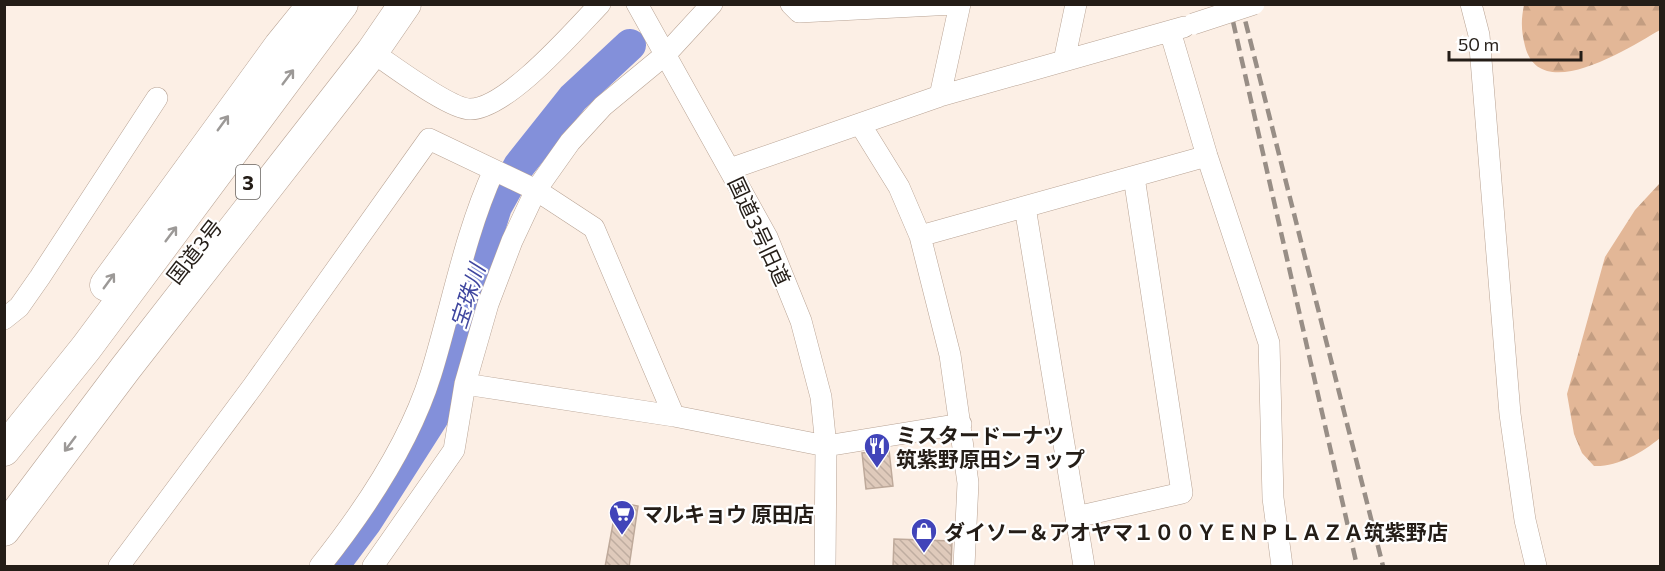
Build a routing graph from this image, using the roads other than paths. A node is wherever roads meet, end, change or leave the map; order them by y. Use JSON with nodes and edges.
{"nodes":[{"id":1,"x":314,"y":4,"type":"edge"},
{"id":2,"x":342,"y":4,"type":"edge"},
{"id":3,"x":380,"y":4,"type":"edge"},
{"id":4,"x":405,"y":4,"type":"edge"},
{"id":5,"x":600,"y":4,"type":"edge"},
{"id":6,"x":637,"y":4,"type":"edge"},
{"id":7,"x":712,"y":4,"type":"edge"},
{"id":8,"x":791,"y":4,"type":"edge"},
{"id":9,"x":954,"y":4,"type":"edge"},
{"id":10,"x":960,"y":4,"type":"edge"},
{"id":11,"x":1076,"y":4,"type":"edge"},
{"id":12,"x":1254,"y":4,"type":"edge"},
{"id":13,"x":1471,"y":4,"type":"edge"},
{"id":14,"x":1170,"y":31,"type":"junction"},
{"id":15,"x":372,"y":52,"type":"junction"},
{"id":16,"x":666,"y":54,"type":"junction"},
{"id":17,"x":1064,"y":62,"type":"junction"},
{"id":18,"x":940,"y":96,"type":"junction"},
{"id":19,"x":157,"y":98,"type":"dead end"},
{"id":20,"x":860,"y":124,"type":"junction"},
{"id":21,"x":1207,"y":156,"type":"junction"},
{"id":22,"x":730,"y":169,"type":"junction"},
{"id":23,"x":494,"y":170,"type":"junction"},
{"id":24,"x":1134,"y":177,"type":"junction"},
{"id":25,"x":536,"y":190,"type":"junction"},
{"id":26,"x":1025,"y":207,"type":"junction"},
{"id":27,"x":920,"y":236,"type":"junction"},
{"id":28,"x":4,"y":320,"type":"edge"},
{"id":29,"x":108,"y":358,"type":"junction"},
{"id":30,"x":465,"y":384,"type":"junction"},
{"id":31,"x":674,"y":416,"type":"junction"},
{"id":32,"x":4,"y":420,"type":"edge"},
{"id":33,"x":961,"y":424,"type":"junction"},
{"id":34,"x":826,"y":446,"type":"junction"},
{"id":35,"x":4,"y":450,"type":"edge"},
{"id":36,"x":4,"y":494,"type":"edge"},
{"id":37,"x":1076,"y":517,"type":"junction"},
{"id":38,"x":4,"y":530,"type":"edge"},
{"id":39,"x":118,"y":567,"type":"edge"},
{"id":40,"x":320,"y":567,"type":"edge"},
{"id":41,"x":373,"y":567,"type":"edge"},
{"id":42,"x":825,"y":567,"type":"edge"},
{"id":43,"x":964,"y":567,"type":"edge"},
{"id":44,"x":1084,"y":567,"type":"edge"},
{"id":45,"x":1282,"y":567,"type":"edge"},
{"id":46,"x":1536,"y":567,"type":"edge"}],
"edges":[{"from":32,"to":1,"type":"highway","one_way":true},
{"from":29,"to":2,"type":"highway","name":"国道3号","number":"3","one_way":true},
{"from":3,"to":29,"type":"highway","name":"国道3号","number":"3"},
{"from":4,"to":15,"type":"highway"},
{"from":5,"to":15,"type":"street"},
{"from":6,"to":16,"type":"street"},
{"from":7,"to":16,"type":"street"},
{"from":8,"to":9,"type":"street"},
{"from":10,"to":18,"type":"street"},
{"from":11,"to":17,"type":"street"},
{"from":12,"to":14,"type":"street","name":"国道3号旧道","bridge":true},
{"from":13,"to":46,"type":"street"},
{"from":14,"to":17,"type":"street","name":"国道3号旧道"},
{"from":14,"to":21,"type":"street"},
{"from":15,"to":29,"type":"highway"},
{"from":16,"to":22,"type":"street"},
{"from":16,"to":25,"type":"street"},
{"from":17,"to":18,"type":"street","name":"国道3号旧道"},
{"from":18,"to":20,"type":"street","name":"国道3号旧道"},
{"from":19,"to":28,"type":"street"},
{"from":20,"to":22,"type":"street","name":"国道3号旧道"},
{"from":20,"to":27,"type":"street"},
{"from":21,"to":24,"type":"street"},
{"from":21,"to":45,"type":"street"},
{"from":22,"to":34,"type":"street","name":"国道3号旧道"},
{"from":23,"to":25,"type":"street"},
{"from":23,"to":39,"type":"street"},
{"from":23,"to":40,"type":"street"},
{"from":24,"to":26,"type":"street"},
{"from":24,"to":37,"type":"street"},
{"from":25,"to":30,"type":"street"},
{"from":25,"to":31,"type":"street"},
{"from":26,"to":27,"type":"street"},
{"from":26,"to":37,"type":"street"},
{"from":27,"to":33,"type":"street"},
{"from":29,"to":35,"type":"highway","name":"国道3号","number":"3"},
{"from":29,"to":36,"type":"highway","name":"国道3号","number":"3"},
{"from":29,"to":38,"type":"highway","one_way":true},
{"from":30,"to":31,"type":"street"},
{"from":30,"to":41,"type":"street"},
{"from":31,"to":34,"type":"street"},
{"from":33,"to":34,"type":"street"},
{"from":33,"to":43,"type":"street"},
{"from":34,"to":42,"type":"street","name":"国道3号旧道"},
{"from":37,"to":44,"type":"street"}]}
